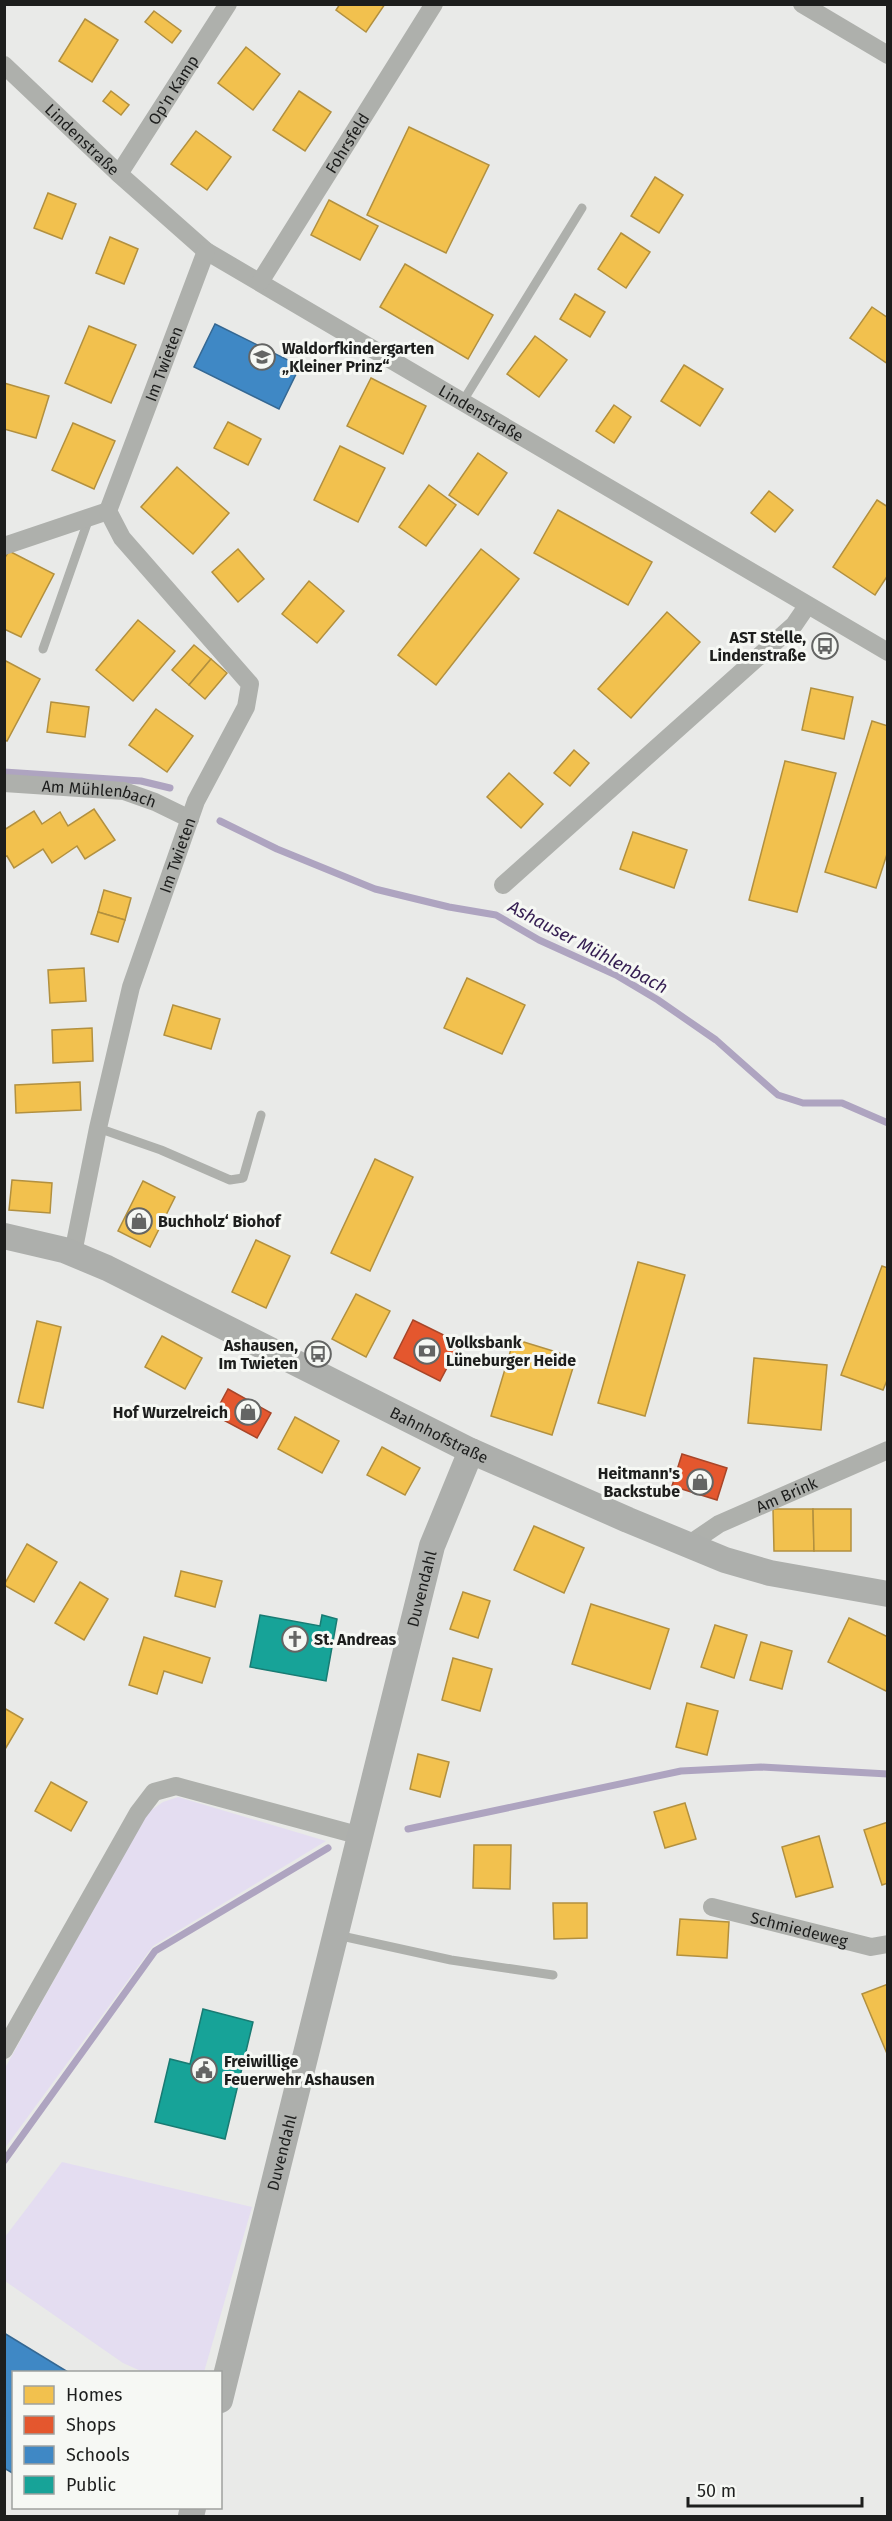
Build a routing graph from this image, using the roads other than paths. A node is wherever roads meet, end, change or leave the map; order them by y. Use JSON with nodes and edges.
{"nodes":[{"id":1,"x":228,"y":4,"type":"edge"},
{"id":2,"x":434,"y":4,"type":"edge"},
{"id":3,"x":802,"y":4,"type":"edge"},
{"id":4,"x":888,"y":55,"type":"edge"},
{"id":5,"x":4,"y":65,"type":"edge"},
{"id":6,"x":119,"y":174,"type":"junction"},
{"id":7,"x":582,"y":208,"type":"dead end"},
{"id":8,"x":206,"y":251,"type":"junction"},
{"id":9,"x":260,"y":282,"type":"junction"},
{"id":10,"x":463,"y":401,"type":"junction"},
{"id":11,"x":108,"y":511,"type":"junction"},
{"id":12,"x":89,"y":518,"type":"junction"},
{"id":13,"x":4,"y":546,"type":"edge"},
{"id":14,"x":807,"y":606,"type":"junction"},
{"id":15,"x":43,"y":649,"type":"dead end"},
{"id":16,"x":888,"y":652,"type":"edge"},
{"id":17,"x":4,"y":783,"type":"edge"},
{"id":18,"x":190,"y":819,"type":"junction"},
{"id":19,"x":503,"y":885,"type":"dead end"},
{"id":20,"x":261,"y":1116,"type":"dead end"},
{"id":21,"x":98,"y":1128,"type":"junction"},
{"id":22,"x":4,"y":1236,"type":"edge"},
{"id":23,"x":73,"y":1253,"type":"junction"},
{"id":24,"x":888,"y":1450,"type":"edge"},
{"id":25,"x":471,"y":1451,"type":"junction"},
{"id":26,"x":688,"y":1545,"type":"junction"},
{"id":27,"x":888,"y":1594,"type":"edge"},
{"id":28,"x":361,"y":1836,"type":"junction"},
{"id":29,"x":712,"y":1907,"type":"dead end"},
{"id":30,"x":337,"y":1935,"type":"junction"},
{"id":31,"x":888,"y":1944,"type":"edge"},
{"id":32,"x":553,"y":1975,"type":"dead end"},
{"id":33,"x":4,"y":2049,"type":"edge"},
{"id":34,"x":222,"y":2392,"type":"edge"}],
"edges":[{"from":1,"to":6,"type":"street","name":"Op'n Kamp"},
{"from":2,"to":9,"type":"street","name":"Fohrsfeld"},
{"from":3,"to":4,"type":"street"},
{"from":5,"to":6,"type":"street","name":"Lindenstraße"},
{"from":6,"to":8,"type":"street","name":"Lindenstraße"},
{"from":7,"to":10,"type":"lane"},
{"from":8,"to":9,"type":"street","name":"Lindenstraße"},
{"from":8,"to":11,"type":"street","name":"Im Twieten"},
{"from":9,"to":10,"type":"street","name":"Lindenstraße"},
{"from":10,"to":14,"type":"street","name":"Lindenstraße"},
{"from":11,"to":12,"type":"street"},
{"from":11,"to":18,"type":"street","name":"Im Twieten"},
{"from":12,"to":13,"type":"street"},
{"from":12,"to":15,"type":"lane"},
{"from":14,"to":16,"type":"street","name":"Lindenstraße"},
{"from":14,"to":19,"type":"street"},
{"from":17,"to":18,"type":"street","name":"Am Mühlenbach"},
{"from":18,"to":21,"type":"street","name":"Im Twieten"},
{"from":20,"to":21,"type":"lane"},
{"from":21,"to":23,"type":"street","name":"Im Twieten"},
{"from":22,"to":23,"type":"street","name":"Bahnhofstraße"},
{"from":23,"to":25,"type":"street","name":"Bahnhofstraße"},
{"from":24,"to":26,"type":"street","name":"Am Brink"},
{"from":25,"to":26,"type":"street","name":"Bahnhofstraße"},
{"from":25,"to":28,"type":"street","name":"Duvendahl"},
{"from":26,"to":27,"type":"street","name":"Bahnhofstraße"},
{"from":28,"to":30,"type":"street","name":"Duvendahl"},
{"from":28,"to":33,"type":"street"},
{"from":29,"to":31,"type":"street","name":"Schmiedeweg"},
{"from":30,"to":32,"type":"lane"},
{"from":30,"to":34,"type":"street","name":"Duvendahl"}]}
